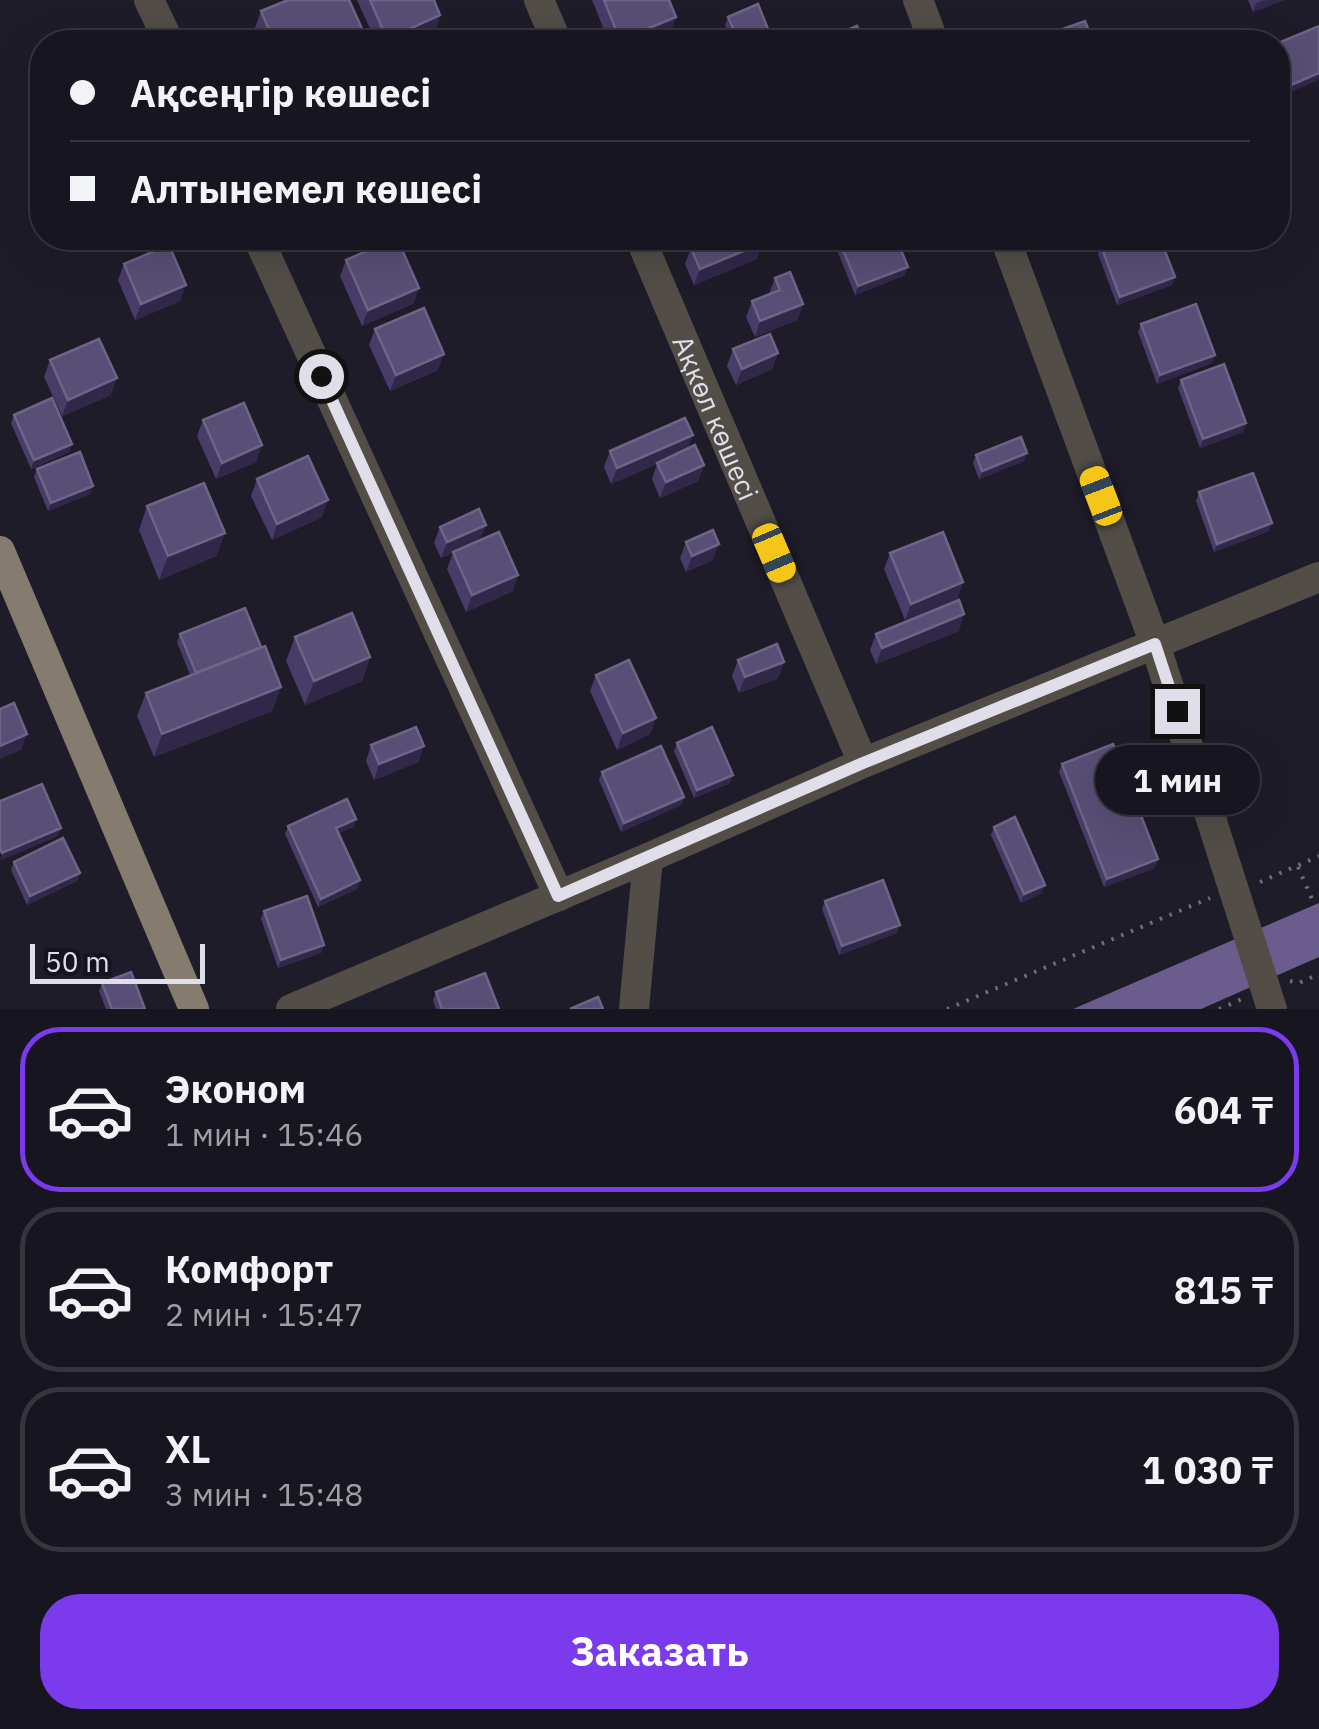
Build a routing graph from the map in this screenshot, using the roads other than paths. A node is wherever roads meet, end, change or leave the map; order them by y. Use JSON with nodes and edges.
{"nodes":[{"id":1,"x":150,"y":0,"type":"edge"},
{"id":2,"x":539,"y":0,"type":"edge"},
{"id":3,"x":918,"y":0,"type":"edge"},
{"id":4,"x":164,"y":30,"type":"edge"},
{"id":5,"x":552,"y":30,"type":"edge"},
{"id":6,"x":929,"y":30,"type":"edge"},
{"id":7,"x":263,"y":250,"type":"edge"},
{"id":8,"x":645,"y":250,"type":"edge"},
{"id":9,"x":1010,"y":250,"type":"edge"},
{"id":10,"x":0,"y":550,"type":"edge"},
{"id":11,"x":1319,"y":577,"type":"edge"},
{"id":12,"x":1155,"y":644,"type":"junction"},
{"id":13,"x":863,"y":763,"type":"junction"},
{"id":14,"x":648,"y":858,"type":"junction"},
{"id":15,"x":558,"y":896,"type":"junction"},
{"id":16,"x":1269,"y":996,"type":"edge"},
{"id":17,"x":194,"y":1009,"type":"edge"},
{"id":18,"x":291,"y":1009,"type":"edge"},
{"id":19,"x":634,"y":1009,"type":"edge"}],
"edges":[{"from":1,"to":4,"type":"street"},
{"from":2,"to":5,"type":"street"},
{"from":3,"to":6,"type":"street"},
{"from":7,"to":15,"type":"street"},
{"from":8,"to":13,"type":"street","name":"Ақкөл көшесі"},
{"from":9,"to":12,"type":"street"},
{"from":10,"to":17,"type":"main road"},
{"from":11,"to":12,"type":"street"},
{"from":12,"to":13,"type":"street"},
{"from":12,"to":16,"type":"street"},
{"from":13,"to":14,"type":"street"},
{"from":14,"to":15,"type":"street"},
{"from":14,"to":19,"type":"street"},
{"from":15,"to":18,"type":"street"}]}
